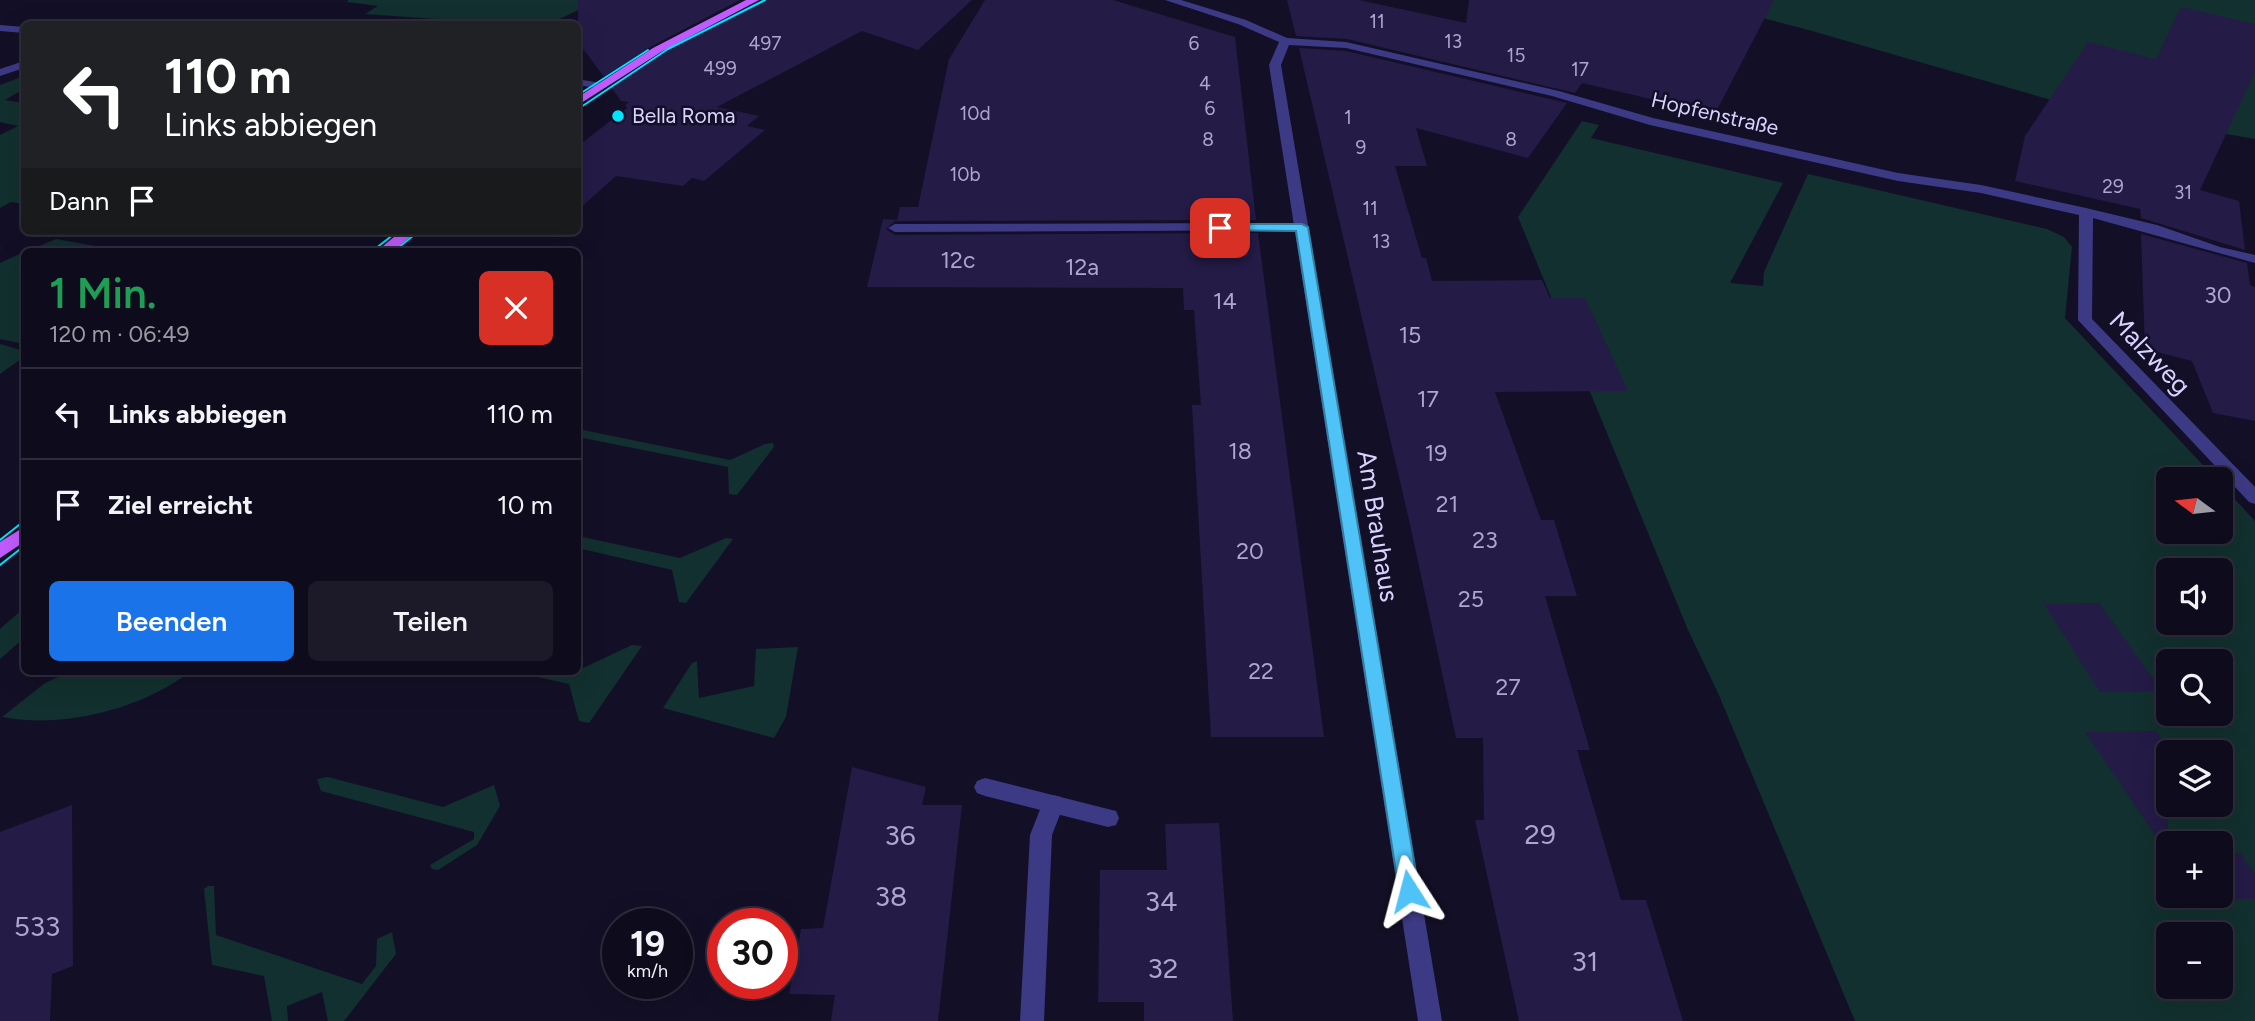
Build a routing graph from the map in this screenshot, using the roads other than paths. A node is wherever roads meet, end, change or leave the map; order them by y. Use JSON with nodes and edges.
{"nodes":[{"id":1,"x":754,"y":0,"type":"edge"},
{"id":2,"x":1170,"y":0,"type":"edge"},
{"id":3,"x":0,"y":28,"type":"edge"},
{"id":4,"x":21,"y":30,"type":"edge"},
{"id":5,"x":1285,"y":41,"type":"junction"},
{"id":6,"x":21,"y":65,"type":"edge"},
{"id":7,"x":0,"y":73,"type":"edge"},
{"id":8,"x":581,"y":83,"type":"edge"},
{"id":9,"x":601,"y":86,"type":"junction"},
{"id":10,"x":581,"y":100,"type":"edge"},
{"id":11,"x":2086,"y":212,"type":"junction"},
{"id":12,"x":1302,"y":227,"type":"junction"},
{"id":13,"x":895,"y":228,"type":"dead end"},
{"id":14,"x":405,"y":235,"type":"edge"},
{"id":15,"x":388,"y":248,"type":"edge"},
{"id":16,"x":2255,"y":260,"type":"edge"},
{"id":17,"x":2255,"y":498,"type":"edge"},
{"id":18,"x":21,"y":535,"type":"edge"},
{"id":19,"x":0,"y":552,"type":"edge"},
{"id":20,"x":985,"y":787,"type":"dead end"},
{"id":21,"x":1053,"y":804,"type":"junction"},
{"id":22,"x":1108,"y":818,"type":"dead end"},
{"id":23,"x":1032,"y":1021,"type":"edge"},
{"id":24,"x":1430,"y":1021,"type":"edge"}],
"edges":[{"from":1,"to":9,"type":"main road"},
{"from":2,"to":5,"type":"street","name":"Hopfenstraße"},
{"from":3,"to":4,"type":"street"},
{"from":5,"to":11,"type":"street","name":"Hopfenstraße"},
{"from":5,"to":12,"type":"street","name":"Am Brauhaus"},
{"from":6,"to":7,"type":"street"},
{"from":8,"to":9,"type":"street"},
{"from":9,"to":10,"type":"main road"},
{"from":11,"to":16,"type":"street","name":"Hopfenstraße"},
{"from":11,"to":17,"type":"street","name":"Malzweg"},
{"from":12,"to":13,"type":"street"},
{"from":12,"to":24,"type":"street","name":"Am Brauhaus"},
{"from":14,"to":15,"type":"main road"},
{"from":18,"to":19,"type":"main road"},
{"from":20,"to":21,"type":"street"},
{"from":21,"to":22,"type":"street"},
{"from":21,"to":23,"type":"street"}]}
